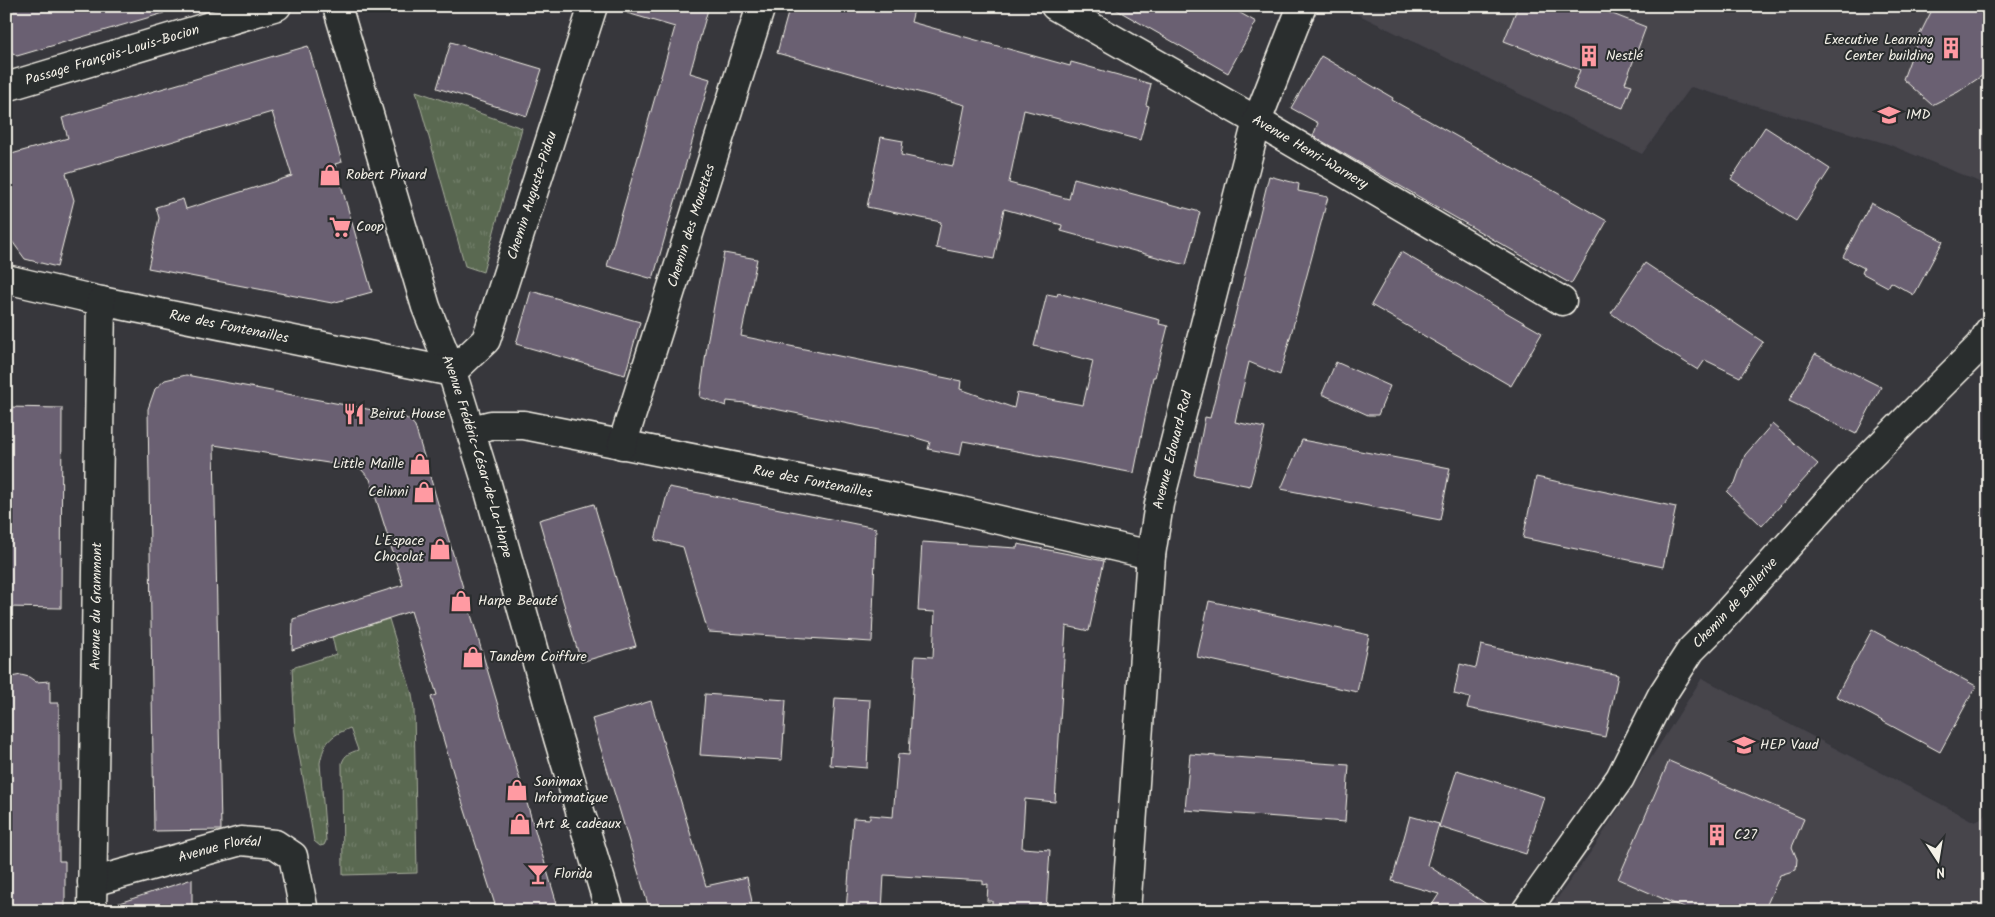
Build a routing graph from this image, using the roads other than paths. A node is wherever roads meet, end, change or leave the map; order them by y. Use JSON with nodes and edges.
{"nodes":[{"id":1,"x":277,"y":6,"type":"edge"},
{"id":2,"x":336,"y":6,"type":"edge"},
{"id":3,"x":593,"y":6,"type":"edge"},
{"id":4,"x":761,"y":6,"type":"edge"},
{"id":5,"x":1055,"y":6,"type":"edge"},
{"id":6,"x":1302,"y":6,"type":"edge"},
{"id":7,"x":6,"y":87,"type":"edge"},
{"id":8,"x":1257,"y":122,"type":"junction"},
{"id":9,"x":6,"y":279,"type":"edge"},
{"id":10,"x":101,"y":300,"type":"junction"},
{"id":11,"x":1562,"y":301,"type":"dead end"},
{"id":12,"x":1989,"y":331,"type":"edge"},
{"id":13,"x":452,"y":372,"type":"junction"},
{"id":14,"x":471,"y":430,"type":"junction"},
{"id":15,"x":622,"y":445,"type":"junction"},
{"id":16,"x":1151,"y":555,"type":"junction"},
{"id":17,"x":92,"y":882,"type":"junction"},
{"id":18,"x":92,"y":911,"type":"edge"},
{"id":19,"x":304,"y":911,"type":"edge"},
{"id":20,"x":610,"y":911,"type":"edge"},
{"id":21,"x":1126,"y":911,"type":"edge"},
{"id":22,"x":1526,"y":911,"type":"edge"}],
"edges":[{"from":1,"to":7,"type":"street","name":"Passage François-Louis-Bocion"},
{"from":2,"to":13,"type":"street","name":"Avenue Frédéric-César-de-La-Harpe"},
{"from":3,"to":13,"type":"street","name":"Chemin Auguste-Pidou"},
{"from":4,"to":15,"type":"street","name":"Chemin des Mouettes"},
{"from":5,"to":8,"type":"street","name":"Avenue Henri-Warnery"},
{"from":6,"to":8,"type":"street","name":"Avenue Edouard-Rod"},
{"from":8,"to":11,"type":"street","name":"Avenue Henri-Warnery"},
{"from":8,"to":16,"type":"street","name":"Avenue Edouard-Rod"},
{"from":9,"to":10,"type":"street","name":"Rue des Fontenailles"},
{"from":10,"to":13,"type":"street","name":"Rue des Fontenailles"},
{"from":10,"to":17,"type":"street","name":"Avenue du Grammont"},
{"from":12,"to":22,"type":"street","name":"Chemin de Bellerive"},
{"from":13,"to":14,"type":"street","name":"Avenue Frédéric-César-de-La-Harpe"},
{"from":14,"to":15,"type":"street","name":"Rue des Fontenailles"},
{"from":14,"to":20,"type":"street","name":"Avenue Frédéric-César-de-La-Harpe"},
{"from":15,"to":16,"type":"street","name":"Rue des Fontenailles"},
{"from":16,"to":21,"type":"street","name":"Avenue Edouard-Rod"},
{"from":17,"to":18,"type":"street","name":"Avenue du Grammont"},
{"from":17,"to":19,"type":"street","name":"Avenue Floréal"}]}
